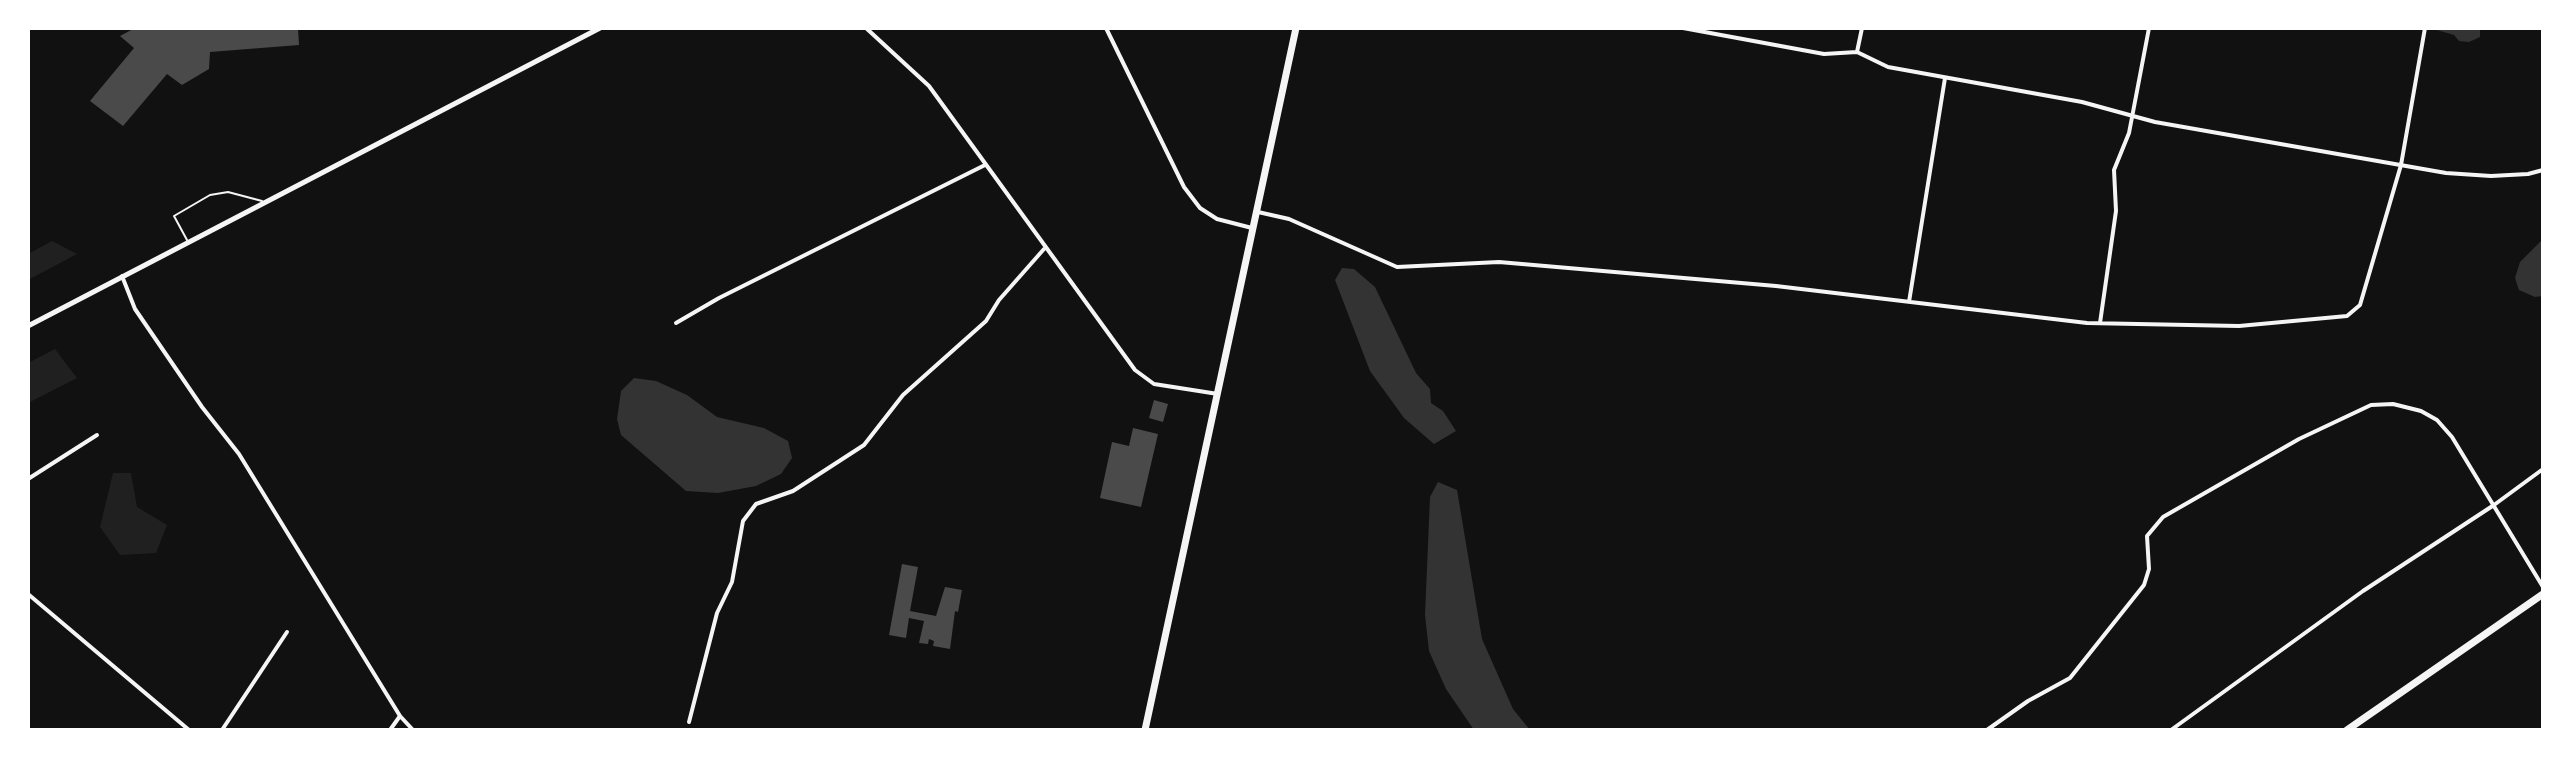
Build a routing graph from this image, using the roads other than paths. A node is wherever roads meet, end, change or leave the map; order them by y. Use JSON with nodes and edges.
{"nodes":[{"id":1,"x":600,"y":28,"type":"edge"},
{"id":2,"x":866,"y":28,"type":"edge"},
{"id":3,"x":1106,"y":28,"type":"edge"},
{"id":4,"x":1296,"y":28,"type":"edge"},
{"id":5,"x":1683,"y":28,"type":"edge"},
{"id":6,"x":1862,"y":28,"type":"edge"},
{"id":7,"x":2149,"y":28,"type":"edge"},
{"id":8,"x":2425,"y":28,"type":"edge"},
{"id":9,"x":1857,"y":52,"type":"junction"},
{"id":10,"x":1945,"y":78,"type":"junction"},
{"id":11,"x":2132,"y":116,"type":"junction"},
{"id":12,"x":985,"y":165,"type":"junction"},
{"id":13,"x":2401,"y":165,"type":"junction"},
{"id":14,"x":2543,"y":170,"type":"edge"},
{"id":15,"x":263,"y":201,"type":"junction"},
{"id":16,"x":1258,"y":212,"type":"junction"},
{"id":17,"x":1254,"y":229,"type":"junction"},
{"id":18,"x":187,"y":241,"type":"junction"},
{"id":19,"x":1044,"y":249,"type":"junction"},
{"id":20,"x":122,"y":276,"type":"junction"},
{"id":21,"x":1909,"y":302,"type":"junction"},
{"id":22,"x":676,"y":323,"type":"dead end"},
{"id":23,"x":2100,"y":323,"type":"junction"},
{"id":24,"x":28,"y":326,"type":"edge"},
{"id":25,"x":1218,"y":394,"type":"junction"},
{"id":26,"x":97,"y":435,"type":"dead end"},
{"id":27,"x":2543,"y":469,"type":"edge"},
{"id":28,"x":28,"y":479,"type":"edge"},
{"id":29,"x":2494,"y":505,"type":"junction"},
{"id":30,"x":2543,"y":587,"type":"edge"},
{"id":31,"x":28,"y":594,"type":"edge"},
{"id":32,"x":2543,"y":594,"type":"edge"},
{"id":33,"x":287,"y":632,"type":"dead end"},
{"id":34,"x":400,"y":716,"type":"junction"},
{"id":35,"x":689,"y":722,"type":"dead end"},
{"id":36,"x":189,"y":730,"type":"edge"},
{"id":37,"x":222,"y":730,"type":"edge"},
{"id":38,"x":390,"y":730,"type":"edge"},
{"id":39,"x":413,"y":730,"type":"edge"},
{"id":40,"x":1145,"y":730,"type":"edge"},
{"id":41,"x":1987,"y":730,"type":"edge"},
{"id":42,"x":2171,"y":730,"type":"edge"},
{"id":43,"x":2347,"y":730,"type":"edge"}],
"edges":[{"from":1,"to":15,"type":"street"},
{"from":2,"to":12,"type":"street"},
{"from":3,"to":17,"type":"street"},
{"from":4,"to":16,"type":"main road"},
{"from":5,"to":9,"type":"street"},
{"from":6,"to":9,"type":"street"},
{"from":7,"to":11,"type":"street"},
{"from":8,"to":13,"type":"street"},
{"from":9,"to":10,"type":"street"},
{"from":10,"to":11,"type":"street"},
{"from":10,"to":21,"type":"street"},
{"from":11,"to":13,"type":"street"},
{"from":11,"to":23,"type":"street"},
{"from":12,"to":19,"type":"street"},
{"from":12,"to":22,"type":"street"},
{"from":13,"to":14,"type":"street"},
{"from":13,"to":23,"type":"street"},
{"from":15,"to":18,"type":"street"},
{"from":15,"to":18,"type":"lane"},
{"from":16,"to":17,"type":"main road"},
{"from":16,"to":21,"type":"street"},
{"from":17,"to":25,"type":"main road"},
{"from":18,"to":20,"type":"street"},
{"from":19,"to":25,"type":"street"},
{"from":19,"to":35,"type":"street"},
{"from":20,"to":24,"type":"street"},
{"from":20,"to":34,"type":"street"},
{"from":21,"to":23,"type":"street"},
{"from":25,"to":40,"type":"main road"},
{"from":26,"to":28,"type":"street"},
{"from":27,"to":29,"type":"street"},
{"from":29,"to":30,"type":"street"},
{"from":29,"to":41,"type":"street"},
{"from":29,"to":42,"type":"street"},
{"from":31,"to":36,"type":"street"},
{"from":32,"to":43,"type":"main road"},
{"from":33,"to":37,"type":"street"},
{"from":34,"to":38,"type":"street"},
{"from":34,"to":39,"type":"street"}]}
